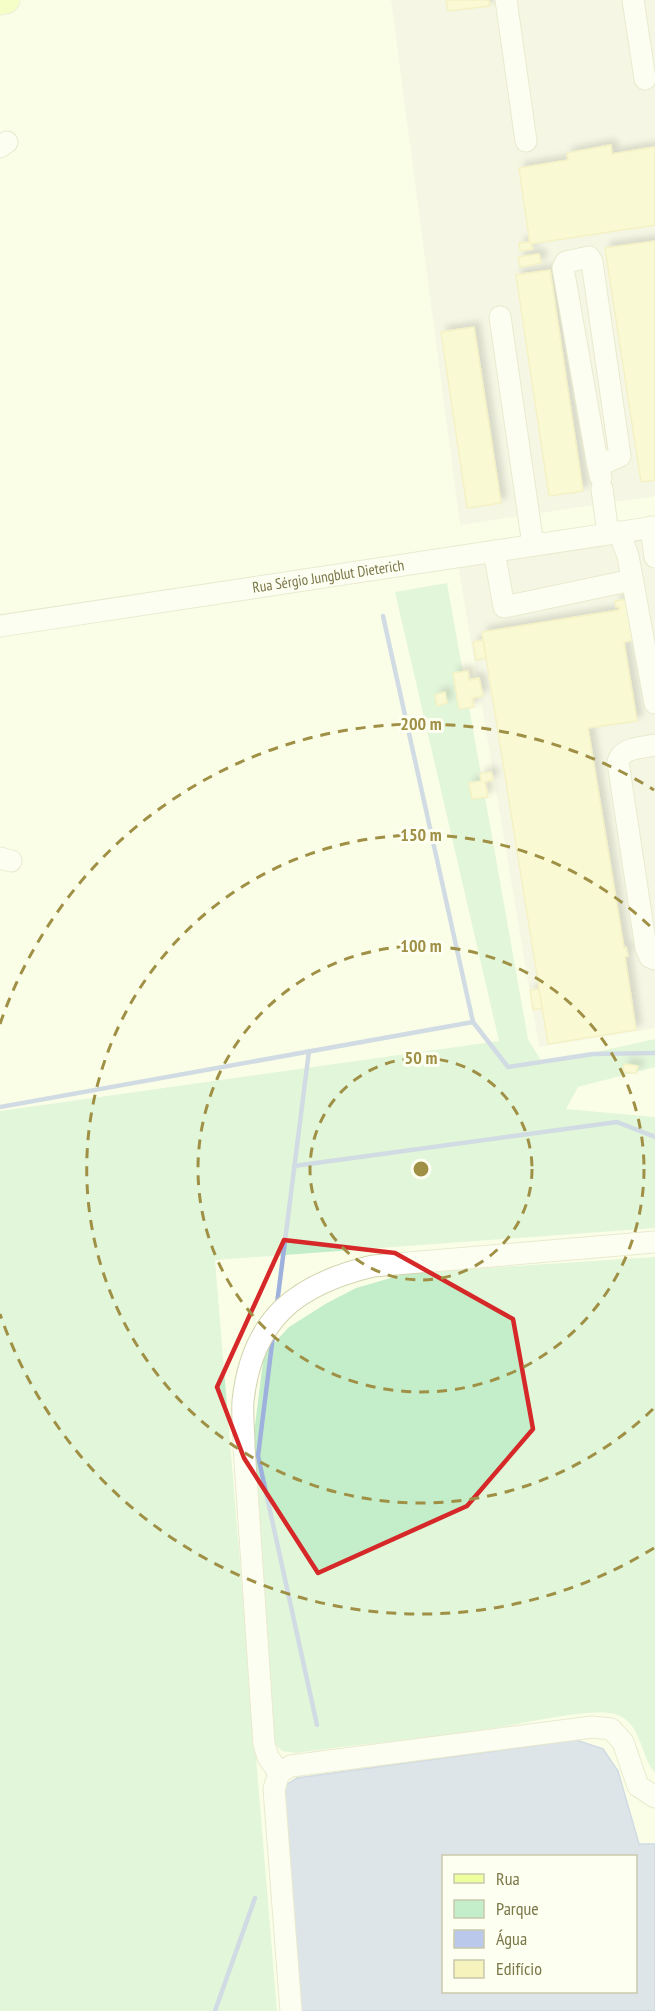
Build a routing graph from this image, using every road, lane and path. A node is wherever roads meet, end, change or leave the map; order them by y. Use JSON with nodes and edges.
{"nodes":[{"id":1,"x":6,"y":0,"type":"edge"},
{"id":2,"x":506,"y":0,"type":"edge"},
{"id":3,"x":633,"y":0,"type":"edge"},
{"id":4,"x":0,"y":1,"type":"edge"},
{"id":5,"x":645,"y":79,"type":"dead end"},
{"id":6,"x":526,"y":141,"type":"dead end"},
{"id":7,"x":500,"y":317,"type":"dead end"},
{"id":8,"x":600,"y":478,"type":"junction"},
{"id":9,"x":653,"y":527,"type":"edge"},
{"id":10,"x":614,"y":533,"type":"junction"},
{"id":11,"x":533,"y":545,"type":"junction"},
{"id":12,"x":494,"y":551,"type":"junction"},
{"id":13,"x":655,"y":557,"type":"edge"},
{"id":14,"x":632,"y":580,"type":"junction"},
{"id":15,"x":0,"y":626,"type":"edge"},
{"id":16,"x":655,"y":703,"type":"edge"},
{"id":17,"x":655,"y":745,"type":"edge"},
{"id":18,"x":655,"y":959,"type":"edge"},
{"id":19,"x":655,"y":1242,"type":"edge"},
{"id":20,"x":279,"y":1773,"type":"junction"},
{"id":21,"x":655,"y":1797,"type":"edge"},
{"id":22,"x":291,"y":2011,"type":"edge"}],
"edges":[{"from":1,"to":4,"type":"main road"},
{"from":2,"to":6,"type":"street"},
{"from":3,"to":5,"type":"street"},
{"from":7,"to":11,"type":"street"},
{"from":8,"to":8,"type":"street"},
{"from":8,"to":10,"type":"street"},
{"from":9,"to":10,"type":"street","name":"Rua Sérgio Jungblut Dieterich"},
{"from":9,"to":13,"type":"street"},
{"from":10,"to":11,"type":"street","name":"Rua Sérgio Jungblut Dieterich"},
{"from":10,"to":14,"type":"street"},
{"from":11,"to":12,"type":"street","name":"Rua Sérgio Jungblut Dieterich"},
{"from":12,"to":14,"type":"street"},
{"from":12,"to":15,"type":"street","name":"Rua Sérgio Jungblut Dieterich"},
{"from":14,"to":16,"type":"street"},
{"from":17,"to":18,"type":"street"},
{"from":19,"to":20,"type":"street"},
{"from":20,"to":21,"type":"street"},
{"from":20,"to":22,"type":"street"}]}
